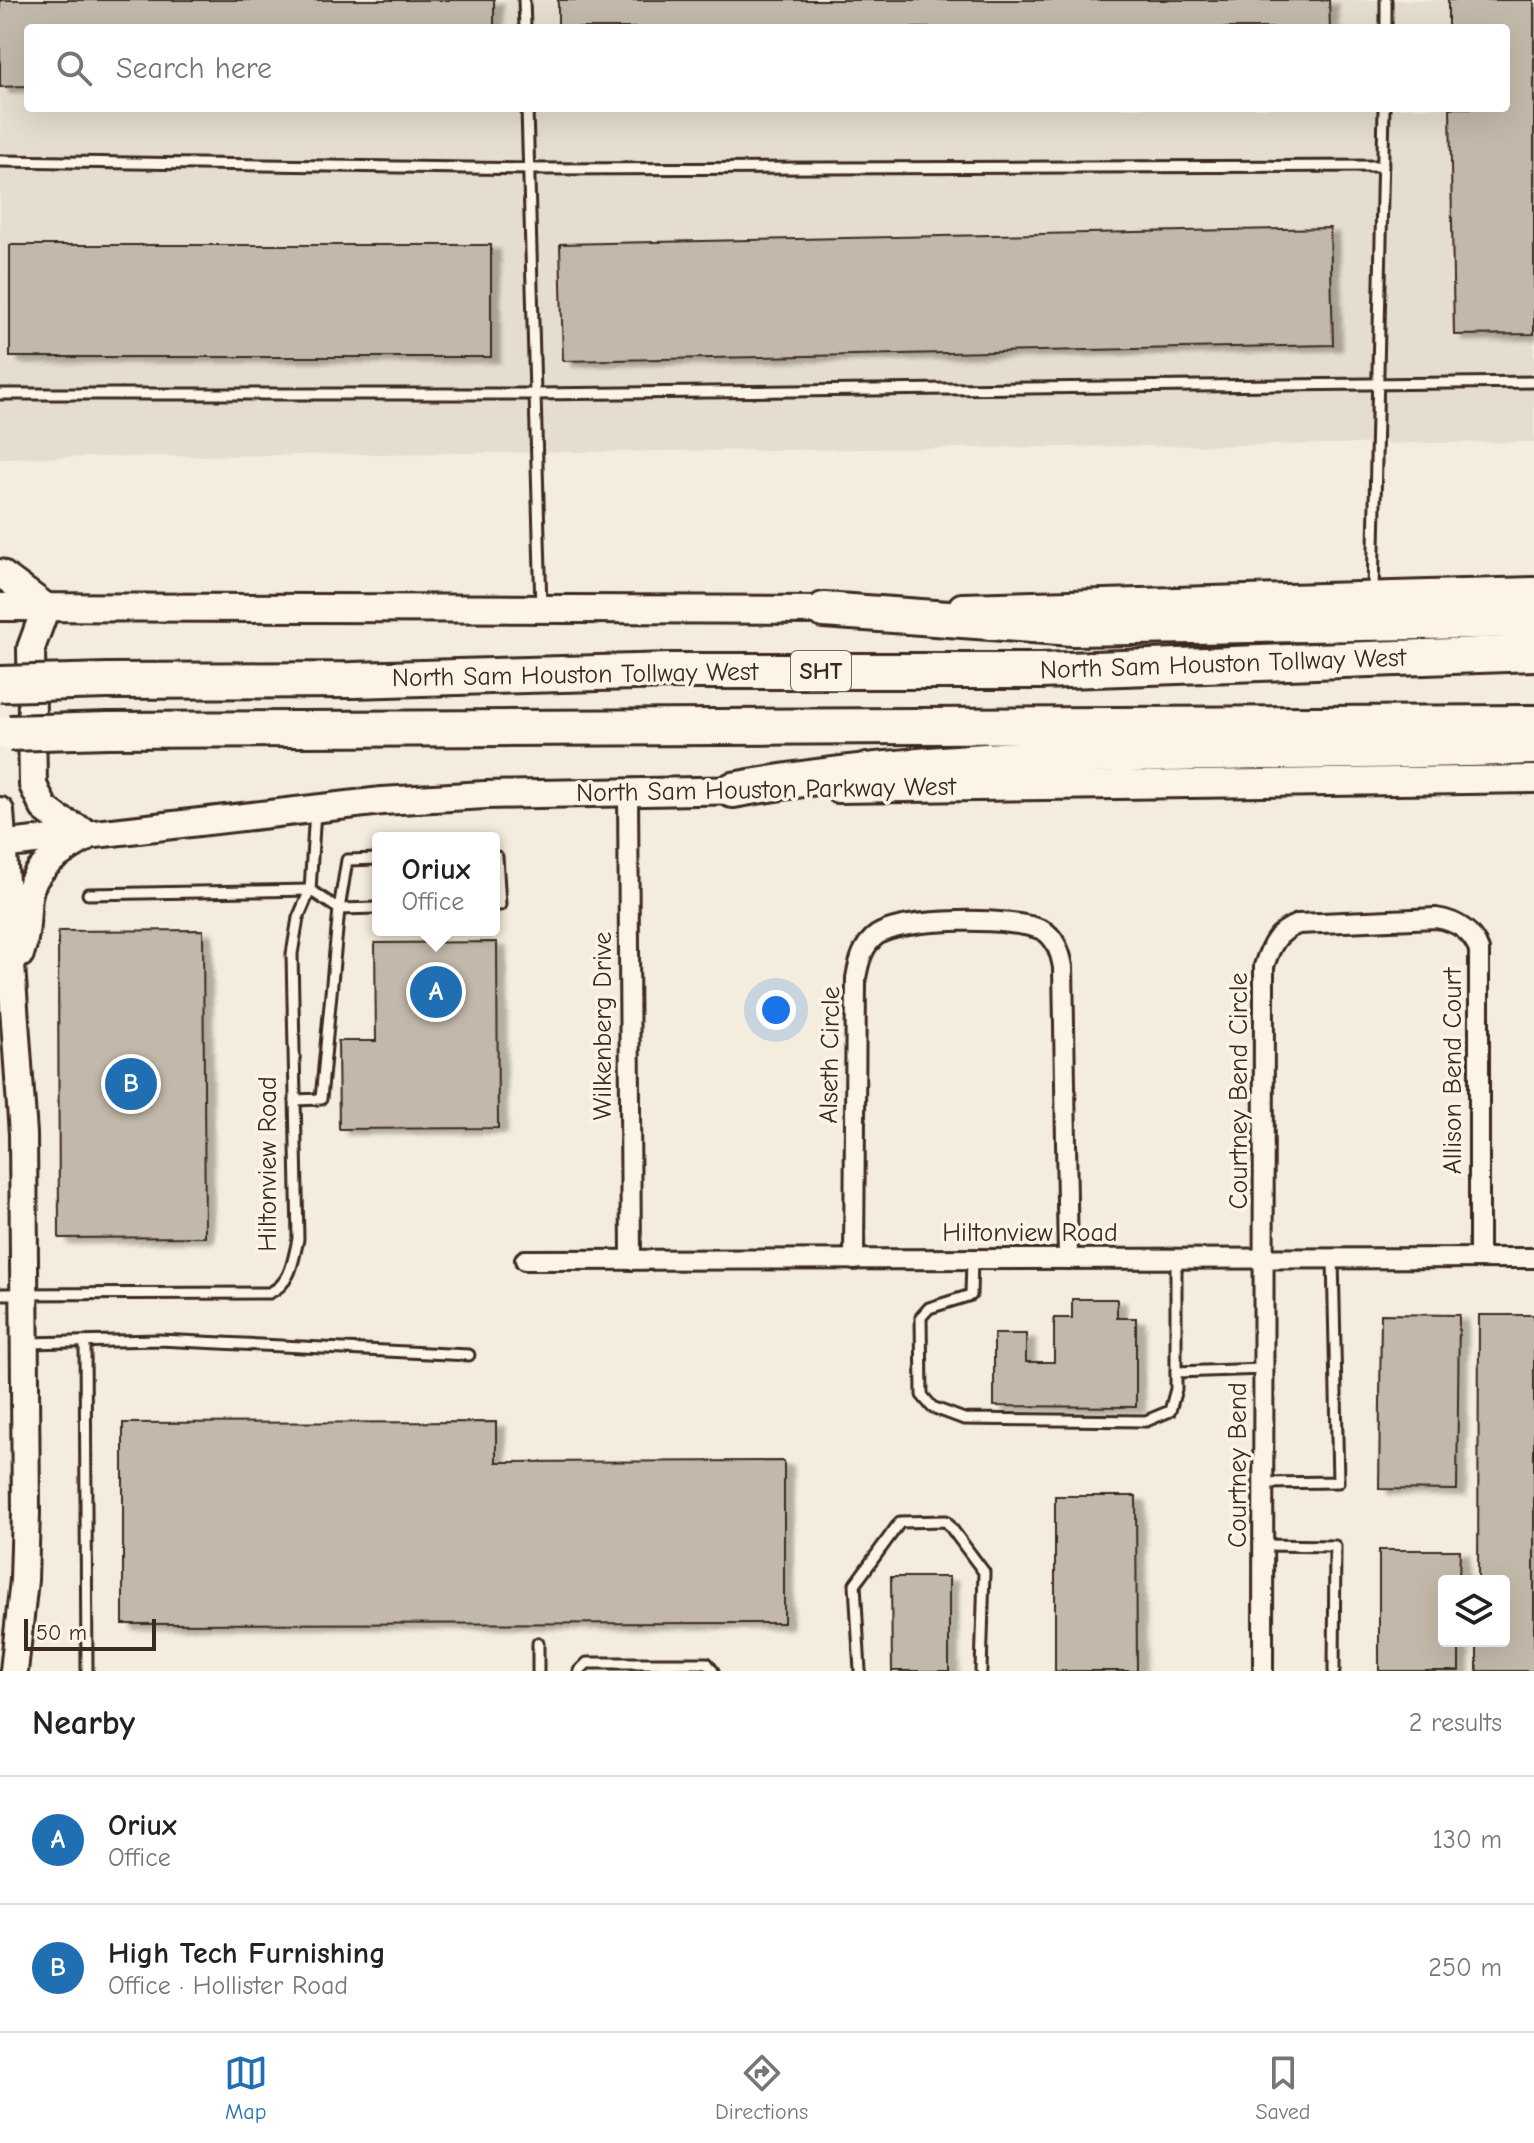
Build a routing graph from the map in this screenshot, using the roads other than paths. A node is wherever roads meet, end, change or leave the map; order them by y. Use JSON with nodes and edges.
{"nodes":[{"id":1,"x":524,"y":0,"type":"edge"},
{"id":2,"x":1386,"y":0,"type":"edge"},
{"id":3,"x":525,"y":24,"type":"edge"},
{"id":4,"x":1386,"y":24,"type":"edge"},
{"id":5,"x":527,"y":112,"type":"edge"},
{"id":6,"x":1384,"y":112,"type":"edge"},
{"id":7,"x":0,"y":161,"type":"edge"},
{"id":8,"x":1383,"y":166,"type":"junction"},
{"id":9,"x":529,"y":169,"type":"junction"},
{"id":10,"x":1534,"y":382,"type":"edge"},
{"id":11,"x":1378,"y":386,"type":"junction"},
{"id":12,"x":0,"y":394,"type":"edge"},
{"id":13,"x":535,"y":394,"type":"junction"},
{"id":14,"x":0,"y":573,"type":"edge"},
{"id":15,"x":1534,"y":591,"type":"edge"},
{"id":16,"x":1373,"y":595,"type":"junction"},
{"id":17,"x":0,"y":607,"type":"edge"},
{"id":18,"x":46,"y":607,"type":"junction"},
{"id":19,"x":541,"y":608,"type":"junction"},
{"id":20,"x":824,"y":610,"type":"junction"},
{"id":21,"x":1534,"y":620,"type":"edge"},
{"id":22,"x":1534,"y":653,"type":"edge"},
{"id":23,"x":0,"y":684,"type":"edge"},
{"id":24,"x":1534,"y":723,"type":"edge"},
{"id":25,"x":3,"y":733,"type":"edge"},
{"id":26,"x":1534,"y":747,"type":"edge"},
{"id":27,"x":1534,"y":779,"type":"edge"},
{"id":28,"x":733,"y":790,"type":"junction"},
{"id":29,"x":628,"y":792,"type":"junction"},
{"id":30,"x":315,"y":807,"type":"junction"},
{"id":31,"x":0,"y":811,"type":"edge"},
{"id":32,"x":89,"y":834,"type":"junction"},
{"id":33,"x":1,"y":845,"type":"edge"},
{"id":34,"x":372,"y":859,"type":"edge"},
{"id":35,"x":310,"y":890,"type":"junction"},
{"id":36,"x":88,"y":894,"type":"dead end"},
{"id":37,"x":372,"y":908,"type":"edge"},
{"id":38,"x":339,"y":909,"type":"junction"},
{"id":39,"x":1284,"y":929,"type":"joint"},
{"id":40,"x":12,"y":973,"type":"junction"},
{"id":41,"x":295,"y":1100,"type":"junction"},
{"id":42,"x":1264,"y":1258,"type":"junction"},
{"id":43,"x":1333,"y":1258,"type":"junction"},
{"id":44,"x":1479,"y":1258,"type":"junction"},
{"id":45,"x":1534,"y":1258,"type":"edge"},
{"id":46,"x":972,"y":1259,"type":"junction"},
{"id":47,"x":1068,"y":1259,"type":"junction"},
{"id":48,"x":1176,"y":1259,"type":"junction"},
{"id":49,"x":525,"y":1260,"type":"dead end"},
{"id":50,"x":631,"y":1260,"type":"junction"},
{"id":51,"x":854,"y":1260,"type":"junction"},
{"id":52,"x":12,"y":1294,"type":"edge"},
{"id":53,"x":85,"y":1342,"type":"junction"},
{"id":54,"x":23,"y":1343,"type":"junction"},
{"id":55,"x":469,"y":1355,"type":"dead end"},
{"id":56,"x":1264,"y":1369,"type":"junction"},
{"id":57,"x":1176,"y":1372,"type":"junction"},
{"id":58,"x":1263,"y":1483,"type":"junction"},
{"id":59,"x":1263,"y":1545,"type":"junction"},
{"id":60,"x":538,"y":1643,"type":"dead end"},
{"id":61,"x":14,"y":1671,"type":"edge"},
{"id":62,"x":87,"y":1671,"type":"edge"},
{"id":63,"x":538,"y":1671,"type":"edge"},
{"id":64,"x":579,"y":1671,"type":"edge"},
{"id":65,"x":713,"y":1671,"type":"edge"},
{"id":66,"x":860,"y":1671,"type":"edge"},
{"id":67,"x":981,"y":1671,"type":"edge"},
{"id":68,"x":1263,"y":1671,"type":"edge"},
{"id":69,"x":1334,"y":1671,"type":"edge"}],
"edges":[{"from":1,"to":3,"type":"lane"},
{"from":2,"to":4,"type":"lane"},
{"from":5,"to":9,"type":"lane"},
{"from":6,"to":8,"type":"lane"},
{"from":7,"to":9,"type":"lane"},
{"from":8,"to":9,"type":"lane"},
{"from":8,"to":11,"type":"lane"},
{"from":9,"to":13,"type":"lane"},
{"from":10,"to":11,"type":"lane"},
{"from":11,"to":13,"type":"lane"},
{"from":11,"to":16,"type":"lane"},
{"from":12,"to":13,"type":"lane"},
{"from":13,"to":19,"type":"lane"},
{"from":14,"to":18,"type":"main road"},
{"from":15,"to":16,"type":"main road"},
{"from":16,"to":20,"type":"main road"},
{"from":17,"to":18,"type":"main road"},
{"from":18,"to":19,"type":"main road"},
{"from":18,"to":32,"type":"main road"},
{"from":19,"to":20,"type":"main road"},
{"from":20,"to":21,"type":"highway"},
{"from":22,"to":23,"type":"highway","name":"North Sam Houston Tollway West","number":"SHT","bridge":true},
{"from":24,"to":25,"type":"highway","name":"North Sam Houston Tollway West","number":"SHT","bridge":true},
{"from":26,"to":28,"type":"highway"},
{"from":27,"to":28,"type":"main road","name":"North Sam Houston Parkway West"},
{"from":28,"to":29,"type":"main road","name":"North Sam Houston Parkway West"},
{"from":29,"to":30,"type":"main road","name":"North Sam Houston Parkway West"},
{"from":29,"to":50,"type":"street","name":"Wilkenberg Drive"},
{"from":30,"to":32,"type":"main road","name":"North Sam Houston Parkway West"},
{"from":30,"to":35,"type":"lane","name":"Hiltonview Road"},
{"from":31,"to":33,"type":"main road"},
{"from":32,"to":33,"type":"main road","name":"North Sam Houston Parkway West"},
{"from":32,"to":40,"type":"main road"},
{"from":33,"to":40,"type":"main road"},
{"from":34,"to":38,"type":"lane"},
{"from":35,"to":36,"type":"lane"},
{"from":35,"to":38,"type":"lane"},
{"from":35,"to":41,"type":"lane","name":"Hiltonview Road"},
{"from":37,"to":38,"type":"lane"},
{"from":38,"to":41,"type":"lane"},
{"from":39,"to":42,"type":"street","name":"Courtney Bend Circle"},
{"from":39,"to":44,"type":"street","name":"Allison Bend Court"},
{"from":40,"to":52,"type":"main road"},
{"from":41,"to":52,"type":"lane","name":"Hiltonview Road"},
{"from":42,"to":43,"type":"street","name":"Hiltonview Road"},
{"from":42,"to":48,"type":"street","name":"Hiltonview Road"},
{"from":42,"to":56,"type":"street","name":"Courtney Bend"},
{"from":43,"to":44,"type":"street","name":"Hiltonview Road"},
{"from":43,"to":58,"type":"lane"},
{"from":44,"to":45,"type":"street","name":"Hiltonview Road"},
{"from":46,"to":47,"type":"street","name":"Hiltonview Road"},
{"from":46,"to":51,"type":"street","name":"Hiltonview Road"},
{"from":46,"to":57,"type":"lane"},
{"from":47,"to":48,"type":"street","name":"Hiltonview Road"},
{"from":47,"to":51,"type":"street","name":"Alseth Circle"},
{"from":48,"to":57,"type":"lane"},
{"from":49,"to":50,"type":"street","name":"Hiltonview Road"},
{"from":50,"to":51,"type":"street","name":"Hiltonview Road"},
{"from":52,"to":54,"type":"main road"},
{"from":53,"to":54,"type":"lane"},
{"from":53,"to":55,"type":"lane"},
{"from":53,"to":62,"type":"lane"},
{"from":54,"to":61,"type":"main road"},
{"from":56,"to":57,"type":"lane"},
{"from":56,"to":58,"type":"street","name":"Courtney Bend"},
{"from":58,"to":59,"type":"street","name":"Courtney Bend"},
{"from":59,"to":68,"type":"street","name":"Courtney Bend"},
{"from":59,"to":69,"type":"lane"},
{"from":60,"to":63,"type":"lane"},
{"from":64,"to":65,"type":"lane"},
{"from":66,"to":67,"type":"lane"}]}
